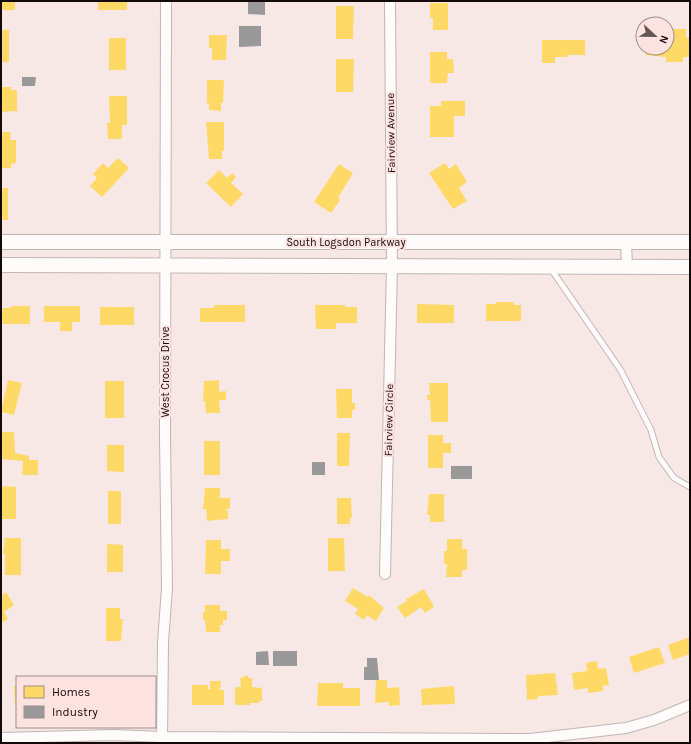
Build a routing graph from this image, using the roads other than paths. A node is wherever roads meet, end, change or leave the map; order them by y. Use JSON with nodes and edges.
{"nodes":[{"id":1,"x":166,"y":1,"type":"edge"},
{"id":2,"x":390,"y":1,"type":"edge"},
{"id":3,"x":626,"y":241,"type":"junction"},
{"id":4,"x":1,"y":242,"type":"edge"},
{"id":5,"x":165,"y":242,"type":"junction"},
{"id":6,"x":392,"y":242,"type":"junction"},
{"id":7,"x":690,"y":242,"type":"edge"},
{"id":8,"x":165,"y":264,"type":"junction"},
{"id":9,"x":1,"y":265,"type":"edge"},
{"id":10,"x":392,"y":265,"type":"junction"},
{"id":11,"x":550,"y":267,"type":"junction"},
{"id":12,"x":627,"y":267,"type":"junction"},
{"id":13,"x":690,"y":267,"type":"edge"},
{"id":14,"x":690,"y":487,"type":"edge"},
{"id":15,"x":385,"y":574,"type":"dead end"},
{"id":16,"x":690,"y":706,"type":"edge"},
{"id":17,"x":1,"y":738,"type":"edge"},
{"id":18,"x":162,"y":740,"type":"edge"}],
"edges":[{"from":1,"to":5,"type":"street","name":"West Crocus Drive"},
{"from":2,"to":6,"type":"street","name":"Fairview Avenue"},
{"from":3,"to":6,"type":"main road","name":"South Logsdon Parkway"},
{"from":3,"to":7,"type":"main road","name":"South Logsdon Parkway"},
{"from":3,"to":12,"type":"street"},
{"from":4,"to":5,"type":"main road","name":"South Logsdon Parkway"},
{"from":5,"to":6,"type":"main road","name":"South Logsdon Parkway"},
{"from":5,"to":8,"type":"street","name":"West Crocus Drive"},
{"from":6,"to":10,"type":"street","name":"Fairview Avenue"},
{"from":8,"to":9,"type":"main road","name":"South Logsdon Parkway"},
{"from":8,"to":10,"type":"main road","name":"South Logsdon Parkway"},
{"from":8,"to":18,"type":"street","name":"West Crocus Drive"},
{"from":10,"to":11,"type":"main road","name":"South Logsdon Parkway"},
{"from":10,"to":15,"type":"street","name":"Fairview Circle"},
{"from":11,"to":12,"type":"main road","name":"South Logsdon Parkway"},
{"from":11,"to":14,"type":"lane"},
{"from":12,"to":13,"type":"main road","name":"South Logsdon Parkway"},
{"from":16,"to":18,"type":"street"},
{"from":17,"to":18,"type":"street"}]}
